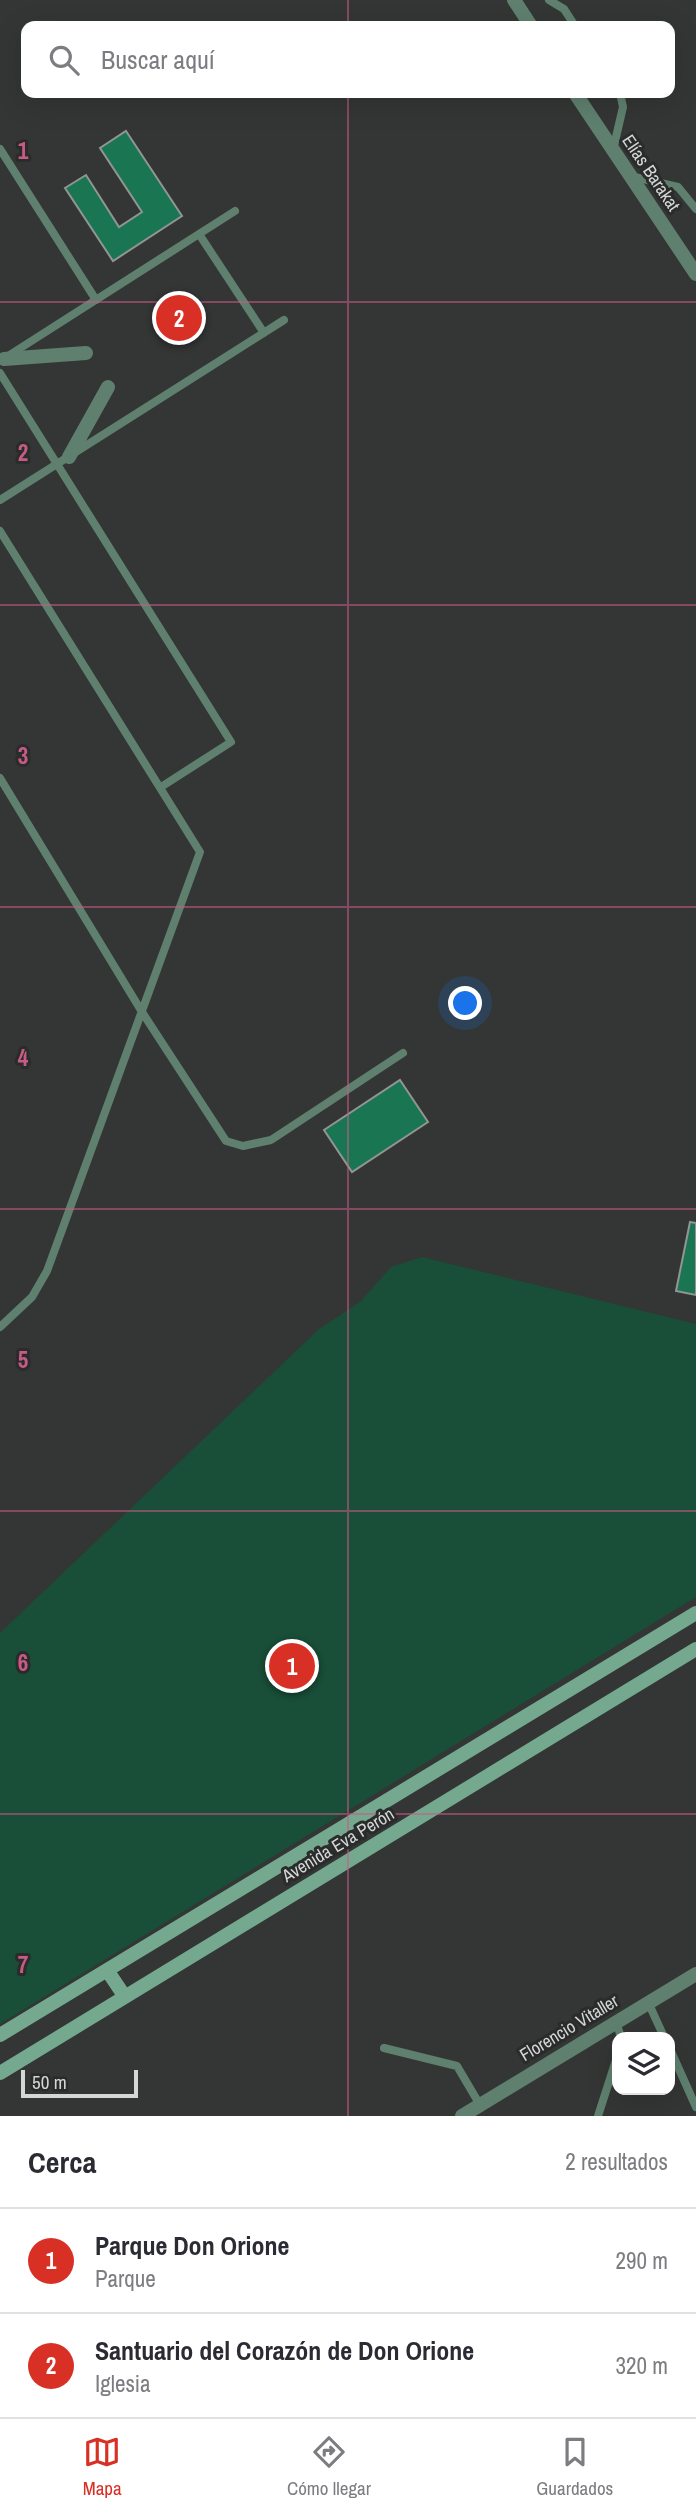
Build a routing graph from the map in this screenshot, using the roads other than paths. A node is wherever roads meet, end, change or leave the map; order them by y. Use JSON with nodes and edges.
{"nodes":[{"id":1,"x":514,"y":0,"type":"edge"},
{"id":2,"x":548,"y":0,"type":"edge"},
{"id":3,"x":528,"y":21,"type":"edge"},
{"id":4,"x":572,"y":21,"type":"edge"},
{"id":5,"x":578,"y":98,"type":"edge"},
{"id":6,"x":621,"y":98,"type":"edge"},
{"id":7,"x":0,"y":149,"type":"edge"},
{"id":8,"x":613,"y":150,"type":"junction"},
{"id":9,"x":629,"y":176,"type":"junction"},
{"id":10,"x":696,"y":209,"type":"edge"},
{"id":11,"x":235,"y":211,"type":"dead end"},
{"id":12,"x":199,"y":234,"type":"junction"},
{"id":13,"x":696,"y":274,"type":"edge"},
{"id":14,"x":96,"y":300,"type":"junction"},
{"id":15,"x":284,"y":320,"type":"dead end"},
{"id":16,"x":264,"y":333,"type":"junction"},
{"id":17,"x":86,"y":353,"type":"dead end"},
{"id":18,"x":1,"y":365,"type":"edge"},
{"id":19,"x":108,"y":387,"type":"dead end"},
{"id":20,"x":63,"y":460,"type":"junction"},
{"id":21,"x":0,"y":500,"type":"edge"},
{"id":22,"x":0,"y":531,"type":"edge"},
{"id":23,"x":0,"y":778,"type":"edge"},
{"id":24,"x":161,"y":787,"type":"junction"},
{"id":25,"x":142,"y":1012,"type":"junction"},
{"id":26,"x":403,"y":1053,"type":"dead end"},
{"id":27,"x":0,"y":1327,"type":"edge"},
{"id":28,"x":696,"y":1612,"type":"edge"},
{"id":29,"x":696,"y":1649,"type":"edge"},
{"id":30,"x":107,"y":1970,"type":"junction"},
{"id":31,"x":696,"y":1974,"type":"edge"},
{"id":32,"x":125,"y":1997,"type":"junction"},
{"id":33,"x":648,"y":2002,"type":"junction"},
{"id":34,"x":616,"y":2022,"type":"junction"},
{"id":35,"x":619,"y":2032,"type":"edge"},
{"id":36,"x":662,"y":2032,"type":"edge"},
{"id":37,"x":0,"y":2035,"type":"edge"},
{"id":38,"x":384,"y":2048,"type":"dead end"},
{"id":39,"x":675,"y":2060,"type":"edge"},
{"id":40,"x":0,"y":2073,"type":"edge"},
{"id":41,"x":612,"y":2073,"type":"edge"},
{"id":42,"x":480,"y":2105,"type":"junction"},
{"id":43,"x":696,"y":2106,"type":"edge"},
{"id":44,"x":462,"y":2116,"type":"edge"},
{"id":45,"x":598,"y":2116,"type":"edge"}],
"edges":[{"from":1,"to":3,"type":"street"},
{"from":2,"to":4,"type":"lane"},
{"from":5,"to":8,"type":"street","name":"Elías Barakat"},
{"from":6,"to":8,"type":"lane"},
{"from":7,"to":14,"type":"lane"},
{"from":8,"to":9,"type":"street","name":"Elías Barakat"},
{"from":9,"to":10,"type":"lane"},
{"from":9,"to":13,"type":"street","name":"Elías Barakat"},
{"from":11,"to":12,"type":"lane"},
{"from":12,"to":14,"type":"lane"},
{"from":12,"to":16,"type":"lane"},
{"from":14,"to":18,"type":"lane"},
{"from":15,"to":16,"type":"lane"},
{"from":16,"to":20,"type":"lane"},
{"from":17,"to":18,"type":"street"},
{"from":18,"to":20,"type":"lane"},
{"from":19,"to":20,"type":"street"},
{"from":20,"to":21,"type":"lane"},
{"from":20,"to":24,"type":"lane"},
{"from":22,"to":24,"type":"lane"},
{"from":23,"to":25,"type":"lane"},
{"from":24,"to":25,"type":"lane"},
{"from":25,"to":26,"type":"lane"},
{"from":25,"to":27,"type":"lane"},
{"from":28,"to":30,"type":"main road","name":"Avenida Eva Perón"},
{"from":29,"to":32,"type":"main road","name":"Avenida Eva Perón"},
{"from":30,"to":32,"type":"main road"},
{"from":30,"to":37,"type":"main road","name":"Avenida Eva Perón"},
{"from":31,"to":33,"type":"street","name":"Florencio Vitaller"},
{"from":32,"to":40,"type":"main road","name":"Avenida Eva Perón"},
{"from":33,"to":34,"type":"street","name":"Florencio Vitaller"},
{"from":33,"to":36,"type":"lane"},
{"from":34,"to":35,"type":"lane"},
{"from":34,"to":42,"type":"street","name":"Florencio Vitaller"},
{"from":38,"to":42,"type":"lane"},
{"from":39,"to":43,"type":"lane"},
{"from":41,"to":45,"type":"lane"},
{"from":42,"to":44,"type":"street","name":"Florencio Vitaller"}]}
